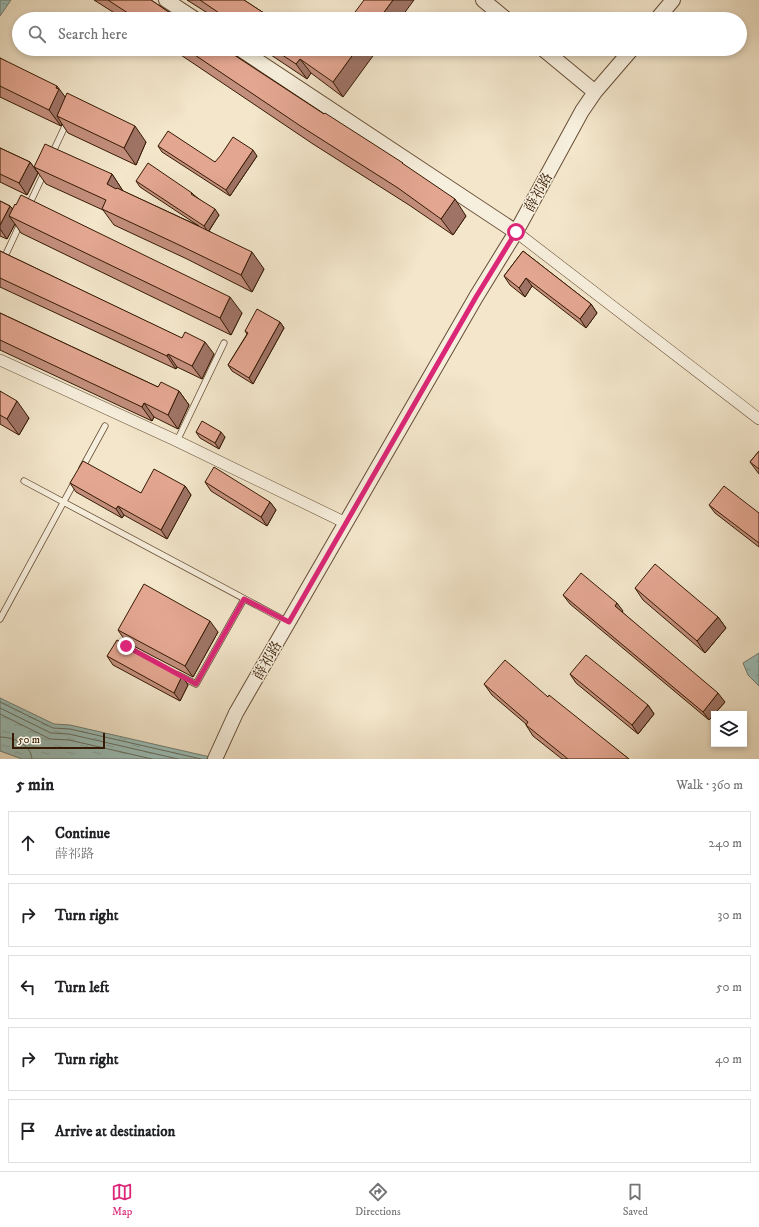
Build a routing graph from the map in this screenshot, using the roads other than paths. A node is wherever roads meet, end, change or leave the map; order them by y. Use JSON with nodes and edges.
{"nodes":[{"id":1,"x":166,"y":0,"type":"edge"},
{"id":2,"x":483,"y":0,"type":"edge"},
{"id":3,"x":673,"y":0,"type":"edge"},
{"id":4,"x":184,"y":12,"type":"edge"},
{"id":5,"x":498,"y":12,"type":"edge"},
{"id":6,"x":663,"y":12,"type":"edge"},
{"id":7,"x":251,"y":56,"type":"edge"},
{"id":8,"x":551,"y":56,"type":"edge"},
{"id":9,"x":626,"y":56,"type":"edge"},
{"id":10,"x":595,"y":92,"type":"junction"},
{"id":11,"x":70,"y":116,"type":"edge"},
{"id":12,"x":50,"y":159,"type":"edge"},
{"id":13,"x":47,"y":166,"type":"edge"},
{"id":14,"x":27,"y":209,"type":"edge"},
{"id":15,"x":23,"y":217,"type":"edge"},
{"id":16,"x":516,"y":232,"type":"junction"},
{"id":17,"x":0,"y":267,"type":"edge"},
{"id":18,"x":224,"y":343,"type":"dead end"},
{"id":19,"x":0,"y":360,"type":"edge"},
{"id":20,"x":759,"y":419,"type":"edge"},
{"id":21,"x":105,"y":426,"type":"dead end"},
{"id":22,"x":177,"y":441,"type":"junction"},
{"id":23,"x":24,"y":481,"type":"dead end"},
{"id":24,"x":63,"y":502,"type":"junction"},
{"id":25,"x":346,"y":524,"type":"junction"},
{"id":26,"x":244,"y":599,"type":"junction"},
{"id":27,"x":0,"y":619,"type":"edge"},
{"id":28,"x":289,"y":622,"type":"junction"},
{"id":29,"x":175,"y":673,"type":"edge"},
{"id":30,"x":218,"y":753,"type":"edge"}],
"edges":[{"from":1,"to":4,"type":"street"},
{"from":2,"to":5,"type":"street"},
{"from":3,"to":6,"type":"street"},
{"from":7,"to":16,"type":"street"},
{"from":8,"to":10,"type":"street"},
{"from":9,"to":10,"type":"street","name":"薛祁路"},
{"from":10,"to":16,"type":"street","name":"薛祁路"},
{"from":11,"to":12,"type":"lane"},
{"from":13,"to":14,"type":"lane"},
{"from":15,"to":17,"type":"lane"},
{"from":16,"to":20,"type":"street"},
{"from":16,"to":25,"type":"street","name":"薛祁路"},
{"from":18,"to":22,"type":"lane"},
{"from":19,"to":22,"type":"street"},
{"from":21,"to":24,"type":"lane"},
{"from":22,"to":25,"type":"street"},
{"from":23,"to":24,"type":"lane"},
{"from":24,"to":26,"type":"lane"},
{"from":24,"to":27,"type":"lane"},
{"from":25,"to":28,"type":"street","name":"薛祁路"},
{"from":26,"to":28,"type":"lane"},
{"from":26,"to":29,"type":"lane"},
{"from":28,"to":30,"type":"street","name":"薛祁路"}]}
